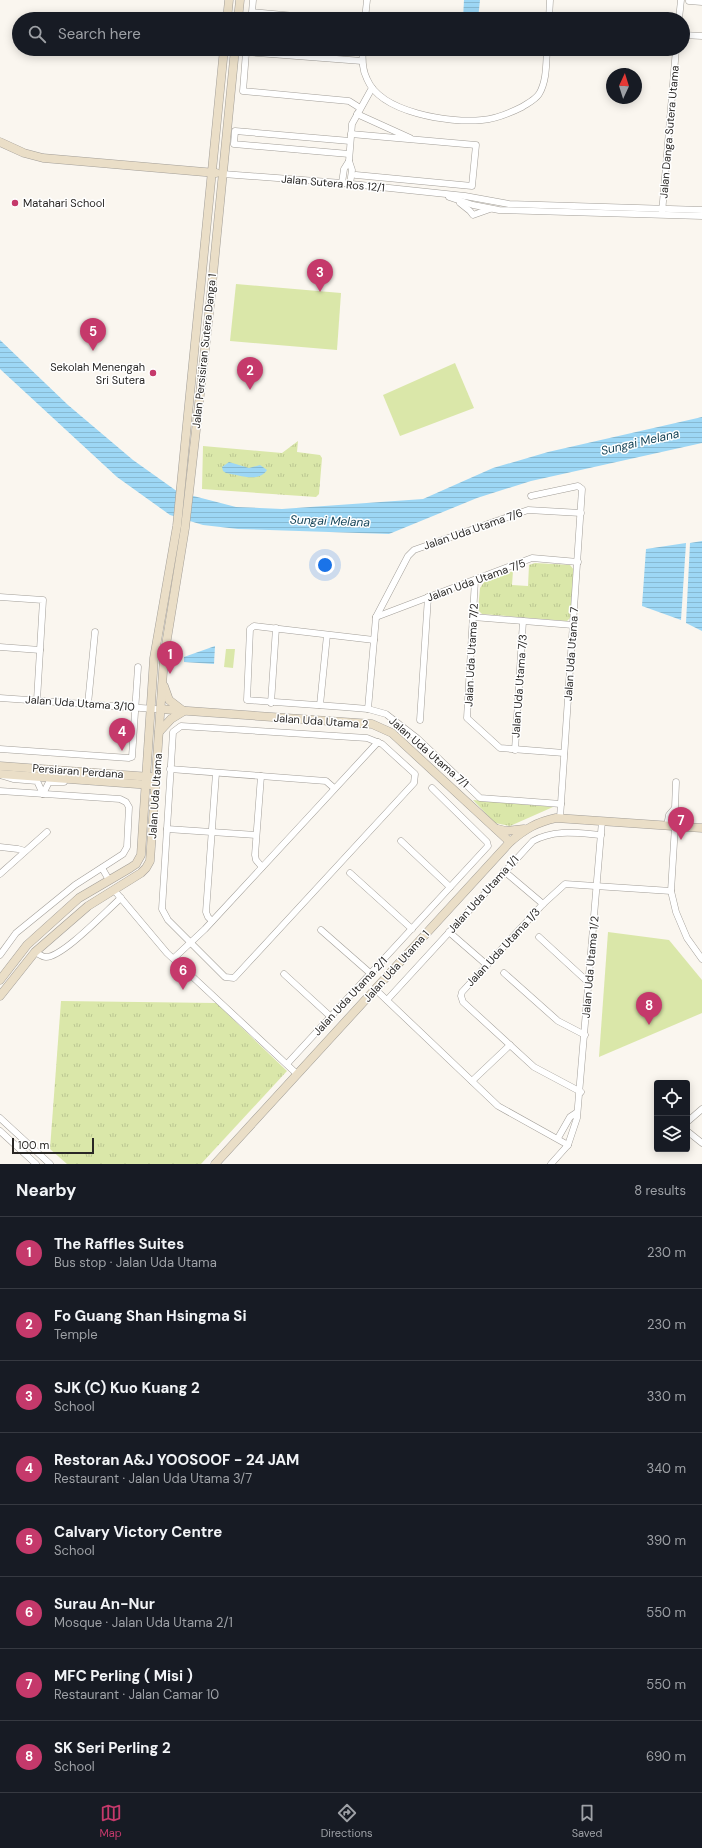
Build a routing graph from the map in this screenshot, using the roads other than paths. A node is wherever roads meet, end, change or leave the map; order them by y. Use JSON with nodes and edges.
{"nodes":[{"id":1,"x":229,"y":0,"type":"edge"},
{"id":2,"x":240,"y":0,"type":"edge"},
{"id":3,"x":253,"y":0,"type":"edge"},
{"id":4,"x":367,"y":0,"type":"edge"},
{"id":5,"x":550,"y":0,"type":"edge"},
{"id":6,"x":681,"y":0,"type":"edge"},
{"id":7,"x":689,"y":1,"type":"dead end"},
{"id":8,"x":702,"y":2,"type":"edge"},
{"id":9,"x":228,"y":12,"type":"edge"},
{"id":10,"x":239,"y":12,"type":"edge"},
{"id":11,"x":252,"y":12,"type":"edge"},
{"id":12,"x":366,"y":12,"type":"edge"},
{"id":13,"x":549,"y":12,"type":"edge"},
{"id":14,"x":680,"y":12,"type":"edge"},
{"id":15,"x":690,"y":35,"type":"edge"},
{"id":16,"x":702,"y":36,"type":"edge"},
{"id":17,"x":223,"y":56,"type":"edge"},
{"id":18,"x":234,"y":56,"type":"edge"},
{"id":19,"x":246,"y":56,"type":"edge"},
{"id":20,"x":298,"y":56,"type":"edge"},
{"id":21,"x":362,"y":56,"type":"edge"},
{"id":22,"x":546,"y":56,"type":"edge"},
{"id":23,"x":675,"y":56,"type":"edge"},
{"id":24,"x":362,"y":61,"type":"junction"},
{"id":25,"x":372,"y":88,"type":"junction"},
{"id":26,"x":358,"y":111,"type":"junction"},
{"id":27,"x":351,"y":138,"type":"junction"},
{"id":28,"x":415,"y":140,"type":"junction"},
{"id":29,"x":0,"y":142,"type":"edge"},
{"id":30,"x":349,"y":157,"type":"junction"},
{"id":31,"x":212,"y":172,"type":"junction"},
{"id":32,"x":223,"y":174,"type":"junction"},
{"id":33,"x":356,"y":175,"type":"dead end"},
{"id":34,"x":342,"y":183,"type":"junction"},
{"id":35,"x":350,"y":184,"type":"junction"},
{"id":36,"x":444,"y":195,"type":"junction"},
{"id":37,"x":474,"y":198,"type":"junction"},
{"id":38,"x":455,"y":199,"type":"junction"},
{"id":39,"x":473,"y":205,"type":"junction"},
{"id":40,"x":492,"y":209,"type":"junction"},
{"id":41,"x":598,"y":209,"type":"junction"},
{"id":42,"x":702,"y":210,"type":"edge"},
{"id":43,"x":662,"y":212,"type":"junction"},
{"id":44,"x":702,"y":216,"type":"edge"},
{"id":45,"x":185,"y":489,"type":"junction"},
{"id":46,"x":531,"y":496,"type":"dead end"},
{"id":47,"x":581,"y":513,"type":"junction"},
{"id":48,"x":181,"y":527,"type":"junction"},
{"id":49,"x":578,"y":562,"type":"junction"},
{"id":50,"x":475,"y":580,"type":"junction"},
{"id":51,"x":0,"y":597,"type":"edge"},
{"id":52,"x":428,"y":597,"type":"junction"},
{"id":53,"x":376,"y":617,"type":"junction"},
{"id":54,"x":473,"y":618,"type":"junction"},
{"id":55,"x":523,"y":621,"type":"junction"},
{"id":56,"x":573,"y":625,"type":"junction"},
{"id":57,"x":276,"y":628,"type":"junction"},
{"id":58,"x":95,"y":632,"type":"dead end"},
{"id":59,"x":327,"y":635,"type":"junction"},
{"id":60,"x":374,"y":640,"type":"junction"},
{"id":61,"x":0,"y":647,"type":"edge"},
{"id":62,"x":40,"y":650,"type":"junction"},
{"id":63,"x":138,"y":667,"type":"dead end"},
{"id":64,"x":162,"y":681,"type":"junction"},
{"id":65,"x":0,"y":698,"type":"edge"},
{"id":66,"x":37,"y":700,"type":"junction"},
{"id":67,"x":270,"y":703,"type":"junction"},
{"id":68,"x":88,"y":704,"type":"junction"},
{"id":69,"x":320,"y":705,"type":"junction"},
{"id":70,"x":136,"y":707,"type":"junction"},
{"id":71,"x":151,"y":708,"type":"junction"},
{"id":72,"x":160,"y":709,"type":"junction"},
{"id":73,"x":368,"y":709,"type":"junction"},
{"id":74,"x":184,"y":711,"type":"junction"},
{"id":75,"x":420,"y":720,"type":"dead end"},
{"id":76,"x":159,"y":733,"type":"junction"},
{"id":77,"x":378,"y":742,"type":"junction"},
{"id":78,"x":0,"y":749,"type":"edge"},
{"id":79,"x":514,"y":750,"type":"junction"},
{"id":80,"x":564,"y":753,"type":"junction"},
{"id":81,"x":147,"y":760,"type":"junction"},
{"id":82,"x":0,"y":766,"type":"edge"},
{"id":83,"x":170,"y":769,"type":"junction"},
{"id":84,"x":216,"y":773,"type":"junction"},
{"id":85,"x":0,"y":774,"type":"edge"},
{"id":86,"x":261,"y":776,"type":"junction"},
{"id":87,"x":133,"y":779,"type":"junction"},
{"id":88,"x":84,"y":780,"type":"junction"},
{"id":89,"x":146,"y":780,"type":"junction"},
{"id":90,"x":156,"y":781,"type":"junction"},
{"id":91,"x":676,"y":782,"type":"dead end"},
{"id":92,"x":334,"y":788,"type":"junction"},
{"id":93,"x":432,"y":788,"type":"dead end"},
{"id":94,"x":0,"y":791,"type":"edge"},
{"id":95,"x":43,"y":794,"type":"junction"},
{"id":96,"x":144,"y":802,"type":"junction"},
{"id":97,"x":561,"y":804,"type":"junction"},
{"id":98,"x":560,"y":818,"type":"junction"},
{"id":99,"x":602,"y":821,"type":"junction"},
{"id":100,"x":671,"y":826,"type":"junction"},
{"id":101,"x":495,"y":828,"type":"junction"},
{"id":102,"x":526,"y":828,"type":"junction"},
{"id":103,"x":702,"y":828,"type":"edge"},
{"id":104,"x":166,"y":829,"type":"junction"},
{"id":105,"x":47,"y":832,"type":"dead end"},
{"id":106,"x":211,"y":832,"type":"junction"},
{"id":107,"x":256,"y":835,"type":"junction"},
{"id":108,"x":601,"y":835,"type":"junction"},
{"id":109,"x":401,"y":841,"type":"dead end"},
{"id":110,"x":510,"y":842,"type":"junction"},
{"id":111,"x":0,"y":847,"type":"edge"},
{"id":112,"x":25,"y":852,"type":"junction"},
{"id":113,"x":496,"y":856,"type":"junction"},
{"id":114,"x":262,"y":867,"type":"junction"},
{"id":115,"x":102,"y":868,"type":"junction"},
{"id":116,"x":504,"y":871,"type":"junction"},
{"id":117,"x":350,"y":873,"type":"dead end"},
{"id":118,"x":0,"y":874,"type":"edge"},
{"id":119,"x":110,"y":880,"type":"junction"},
{"id":120,"x":597,"y":885,"type":"junction"},
{"id":121,"x":450,"y":887,"type":"junction"},
{"id":122,"x":114,"y":890,"type":"junction"},
{"id":123,"x":671,"y":891,"type":"junction"},
{"id":124,"x":121,"y":898,"type":"junction"},
{"id":125,"x":542,"y":904,"type":"junction"},
{"id":126,"x":212,"y":921,"type":"junction"},
{"id":127,"x":412,"y":929,"type":"junction"},
{"id":128,"x":321,"y":930,"type":"dead end"},
{"id":129,"x":449,"y":932,"type":"junction"},
{"id":130,"x":539,"y":937,"type":"dead end"},
{"id":131,"x":190,"y":942,"type":"junction"},
{"id":132,"x":35,"y":952,"type":"junction"},
{"id":133,"x":0,"y":955,"type":"edge"},
{"id":134,"x":174,"y":958,"type":"junction"},
{"id":135,"x":702,"y":959,"type":"edge"},
{"id":136,"x":487,"y":965,"type":"junction"},
{"id":137,"x":504,"y":972,"type":"dead end"},
{"id":138,"x":284,"y":974,"type":"dead end"},
{"id":139,"x":370,"y":974,"type":"junction"},
{"id":140,"x":0,"y":980,"type":"edge"},
{"id":141,"x":589,"y":983,"type":"junction"},
{"id":142,"x":375,"y":989,"type":"junction"},
{"id":143,"x":0,"y":996,"type":"edge"},
{"id":144,"x":387,"y":1000,"type":"junction"},
{"id":145,"x":331,"y":1017,"type":"junction"},
{"id":146,"x":585,"y":1035,"type":"junction"},
{"id":147,"x":510,"y":1045,"type":"junction"},
{"id":148,"x":287,"y":1064,"type":"junction"},
{"id":149,"x":297,"y":1074,"type":"junction"},
{"id":150,"x":472,"y":1081,"type":"junction"},
{"id":151,"x":581,"y":1092,"type":"junction"},
{"id":152,"x":702,"y":1109,"type":"edge"},
{"id":153,"x":576,"y":1113,"type":"junction"},
{"id":154,"x":0,"y":1118,"type":"edge"},
{"id":155,"x":690,"y":1119,"type":"edge"},
{"id":156,"x":0,"y":1131,"type":"edge"},
{"id":157,"x":690,"y":1133,"type":"edge"},
{"id":158,"x":558,"y":1138,"type":"junction"},
{"id":159,"x":702,"y":1143,"type":"edge"},
{"id":160,"x":568,"y":1145,"type":"junction"},
{"id":161,"x":36,"y":1164,"type":"edge"},
{"id":162,"x":50,"y":1164,"type":"edge"},
{"id":163,"x":214,"y":1164,"type":"edge"},
{"id":164,"x":551,"y":1164,"type":"edge"}],
"edges":[{"from":1,"to":9,"type":"main road"},
{"from":2,"to":10,"type":"main road"},
{"from":3,"to":11,"type":"street"},
{"from":4,"to":12,"type":"street"},
{"from":5,"to":13,"type":"street"},
{"from":6,"to":14,"type":"street"},
{"from":7,"to":8,"type":"street"},
{"from":15,"to":16,"type":"street"},
{"from":17,"to":31,"type":"main road","name":"Jalan Persisiran Sutera Danga 1"},
{"from":18,"to":32,"type":"main road","name":"Jalan Persisiran Sutera Danga 1"},
{"from":19,"to":26,"type":"street"},
{"from":20,"to":24,"type":"street"},
{"from":21,"to":24,"type":"street"},
{"from":22,"to":25,"type":"street"},
{"from":23,"to":43,"type":"street","name":"Jalan Danga Sutera Utama"},
{"from":24,"to":25,"type":"street"},
{"from":25,"to":26,"type":"street"},
{"from":26,"to":27,"type":"street"},
{"from":26,"to":28,"type":"street"},
{"from":27,"to":28,"type":"street"},
{"from":27,"to":30,"type":"street"},
{"from":27,"to":30,"type":"street"},
{"from":28,"to":33,"type":"street","name":"Jalan Sutera Ros 12/1"},
{"from":29,"to":31,"type":"main road"},
{"from":30,"to":34,"type":"street"},
{"from":30,"to":35,"type":"street"},
{"from":31,"to":32,"type":"main road"},
{"from":31,"to":45,"type":"main road","name":"Jalan Persisiran Sutera Danga 1"},
{"from":32,"to":34,"type":"street","name":"Jalan Sutera Ros 12/1"},
{"from":32,"to":45,"type":"main road","name":"Jalan Persisiran Sutera Danga 1"},
{"from":34,"to":35,"type":"street","name":"Jalan Sutera Ros 12/1"},
{"from":35,"to":36,"type":"street","name":"Jalan Sutera Ros 12/1"},
{"from":36,"to":37,"type":"street","name":"Jalan Sutera Ros 12/1"},
{"from":36,"to":38,"type":"street","name":"Jalan Sutera Ros 12/1"},
{"from":37,"to":39,"type":"street"},
{"from":37,"to":41,"type":"street","name":"Jalan Sutera Ros 12/1"},
{"from":38,"to":39,"type":"street","name":"Jalan Sutera Ros 12/1"},
{"from":38,"to":40,"type":"street"},
{"from":39,"to":40,"type":"street","name":"Jalan Sutera Ros 12/1"},
{"from":40,"to":41,"type":"street"},
{"from":41,"to":43,"type":"street"},
{"from":42,"to":43,"type":"street"},
{"from":43,"to":44,"type":"street"},
{"from":45,"to":48,"type":"main road","name":"Jalan Persisiran Sutera Danga 1"},
{"from":46,"to":47,"type":"street","name":"Jalan Uda Utama 7"},
{"from":47,"to":49,"type":"street","name":"Jalan Uda Utama 7"},
{"from":47,"to":53,"type":"street","name":"Jalan Uda Utama 7/6"},
{"from":48,"to":64,"type":"main road","name":"Jalan Uda Utama"},
{"from":48,"to":71,"type":"main road","name":"Jalan Uda Utama"},
{"from":49,"to":50,"type":"street","name":"Jalan Uda Utama 7/5"},
{"from":49,"to":56,"type":"street","name":"Jalan Uda Utama 7"},
{"from":50,"to":52,"type":"street","name":"Jalan Uda Utama 7/5"},
{"from":50,"to":54,"type":"street","name":"Jalan Uda Utama 7/2"},
{"from":51,"to":62,"type":"street"},
{"from":52,"to":53,"type":"street","name":"Jalan Uda Utama 7/5"},
{"from":52,"to":75,"type":"street"},
{"from":53,"to":60,"type":"street"},
{"from":54,"to":55,"type":"street"},
{"from":54,"to":79,"type":"street","name":"Jalan Uda Utama 7/2"},
{"from":55,"to":56,"type":"street"},
{"from":55,"to":79,"type":"street","name":"Jalan Uda Utama 7/3"},
{"from":56,"to":80,"type":"street","name":"Jalan Uda Utama 7"},
{"from":57,"to":59,"type":"street"},
{"from":57,"to":67,"type":"street"},
{"from":57,"to":67,"type":"street","name":"Jalan Uda Utama 7/1"},
{"from":58,"to":68,"type":"street"},
{"from":59,"to":60,"type":"street"},
{"from":59,"to":69,"type":"street"},
{"from":60,"to":73,"type":"street"},
{"from":61,"to":62,"type":"street"},
{"from":62,"to":66,"type":"street"},
{"from":63,"to":70,"type":"street"},
{"from":64,"to":72,"type":"main road","name":"Jalan Uda Utama"},
{"from":64,"to":74,"type":"main road"},
{"from":65,"to":66,"type":"street","name":"Jalan Uda Utama 3/10"},
{"from":66,"to":68,"type":"street","name":"Jalan Uda Utama 3/10"},
{"from":67,"to":69,"type":"street","name":"Jalan Uda Utama 7/1"},
{"from":68,"to":70,"type":"street","name":"Jalan Uda Utama 3/10"},
{"from":69,"to":73,"type":"street","name":"Jalan Uda Utama 7/1"},
{"from":70,"to":71,"type":"street","name":"Jalan Uda Utama 3/10"},
{"from":70,"to":78,"type":"street"},
{"from":71,"to":72,"type":"street","name":"Jalan Uda Utama 3/10"},
{"from":71,"to":81,"type":"main road","name":"Jalan Uda Utama"},
{"from":72,"to":74,"type":"main road","name":"Jalan Uda Utama 2"},
{"from":72,"to":76,"type":"main road","name":"Jalan Uda Utama"},
{"from":73,"to":97,"type":"street","name":"Jalan Uda Utama 7/1"},
{"from":74,"to":76,"type":"main road"},
{"from":74,"to":101,"type":"main road","name":"Jalan Uda Utama 2"},
{"from":76,"to":90,"type":"main road","name":"Jalan Uda Utama"},
{"from":77,"to":83,"type":"street"},
{"from":77,"to":92,"type":"street"},
{"from":77,"to":131,"type":"street"},
{"from":79,"to":80,"type":"street","name":"Jalan Uda Utama 7/2"},
{"from":80,"to":97,"type":"street","name":"Jalan Uda Utama 7"},
{"from":81,"to":87,"type":"main road"},
{"from":81,"to":89,"type":"main road","name":"Jalan Uda Utama"},
{"from":82,"to":87,"type":"main road","name":"Persiaran Perdana"},
{"from":83,"to":84,"type":"street"},
{"from":83,"to":104,"type":"street"},
{"from":84,"to":86,"type":"street"},
{"from":84,"to":106,"type":"street"},
{"from":85,"to":88,"type":"main road","name":"Persiaran Perdana"},
{"from":85,"to":95,"type":"street"},
{"from":86,"to":92,"type":"street"},
{"from":86,"to":107,"type":"street"},
{"from":87,"to":88,"type":"main road","name":"Persiaran Perdana"},
{"from":87,"to":89,"type":"main road","name":"Persiaran Perdana"},
{"from":87,"to":96,"type":"main road"},
{"from":88,"to":95,"type":"street"},
{"from":89,"to":90,"type":"main road","name":"Persiaran Perdana"},
{"from":89,"to":96,"type":"main road","name":"Jalan Uda Utama"},
{"from":90,"to":122,"type":"main road","name":"Jalan Uda Utama"},
{"from":91,"to":100,"type":"street"},
{"from":92,"to":114,"type":"street"},
{"from":93,"to":121,"type":"street","name":"Jalan Uda Utama 2/1"},
{"from":94,"to":95,"type":"street"},
{"from":95,"to":115,"type":"street"},
{"from":96,"to":119,"type":"main road","name":"Jalan Uda Utama"},
{"from":97,"to":98,"type":"street","name":"Jalan Uda Utama 7"},
{"from":98,"to":99,"type":"main road","name":"Jalan Uda Utama 1"},
{"from":98,"to":102,"type":"main road","name":"Jalan Uda Utama 1"},
{"from":99,"to":100,"type":"main road","name":"Jalan Uda Utama 1"},
{"from":99,"to":108,"type":"street","name":"Jalan Uda Utama 1/2"},
{"from":100,"to":103,"type":"main road","name":"Jalan Uda Utama 1"},
{"from":100,"to":123,"type":"street"},
{"from":101,"to":102,"type":"main road"},
{"from":101,"to":110,"type":"main road","name":"Jalan Uda Utama 2"},
{"from":101,"to":113,"type":"main road"},
{"from":102,"to":110,"type":"main road","name":"Jalan Uda Utama 1"},
{"from":104,"to":106,"type":"street"},
{"from":104,"to":131,"type":"street"},
{"from":105,"to":112,"type":"street"},
{"from":106,"to":107,"type":"street"},
{"from":106,"to":126,"type":"street"},
{"from":107,"to":114,"type":"street"},
{"from":108,"to":116,"type":"street","name":"Jalan Uda Utama 1/1"},
{"from":108,"to":120,"type":"street","name":"Jalan Uda Utama 1/2"},
{"from":109,"to":121,"type":"street"},
{"from":110,"to":113,"type":"main road","name":"Jalan Uda Utama 1"},
{"from":111,"to":112,"type":"street"},
{"from":112,"to":118,"type":"street"},
{"from":113,"to":142,"type":"main road","name":"Jalan Uda Utama 1"},
{"from":114,"to":126,"type":"street"},
{"from":115,"to":119,"type":"street"},
{"from":115,"to":133,"type":"street"},
{"from":116,"to":125,"type":"street"},
{"from":116,"to":129,"type":"street","name":"Jalan Uda Utama 1/1"},
{"from":117,"to":127,"type":"street"},
{"from":119,"to":140,"type":"main road","name":"Jalan Uda Utama"},
{"from":120,"to":123,"type":"street","name":"Jalan Uda Utama 1/3"},
{"from":120,"to":125,"type":"street","name":"Jalan Uda Utama 1/3"},
{"from":120,"to":141,"type":"street","name":"Jalan Uda Utama 1/2"},
{"from":121,"to":127,"type":"street","name":"Jalan Uda Utama 2/1"},
{"from":122,"to":124,"type":"street"},
{"from":122,"to":132,"type":"main road","name":"Jalan Uda Utama"},
{"from":123,"to":135,"type":"street"},
{"from":124,"to":132,"type":"street"},
{"from":124,"to":134,"type":"street"},
{"from":125,"to":136,"type":"street","name":"Jalan Uda Utama 1/3"},
{"from":126,"to":131,"type":"street"},
{"from":127,"to":139,"type":"street","name":"Jalan Uda Utama 2/1"},
{"from":128,"to":139,"type":"street"},
{"from":129,"to":136,"type":"street"},
{"from":129,"to":144,"type":"street","name":"Jalan Uda Utama 1/1"},
{"from":130,"to":141,"type":"street"},
{"from":131,"to":134,"type":"street"},
{"from":132,"to":143,"type":"main road","name":"Jalan Uda Utama"},
{"from":134,"to":148,"type":"street"},
{"from":136,"to":147,"type":"street","name":"Jalan Uda Utama 1/3"},
{"from":137,"to":146,"type":"street"},
{"from":138,"to":145,"type":"street"},
{"from":139,"to":145,"type":"street","name":"Jalan Uda Utama 2/1"},
{"from":141,"to":146,"type":"street","name":"Jalan Uda Utama 1/2"},
{"from":142,"to":144,"type":"street"},
{"from":142,"to":149,"type":"main road","name":"Jalan Uda Utama 1"},
{"from":144,"to":150,"type":"street"},
{"from":145,"to":148,"type":"street","name":"Jalan Uda Utama 2/1"},
{"from":146,"to":151,"type":"street","name":"Jalan Uda Utama 1/2"},
{"from":147,"to":150,"type":"street"},
{"from":147,"to":151,"type":"street","name":"Jalan Uda Utama 1/3"},
{"from":148,"to":149,"type":"street"},
{"from":149,"to":163,"type":"main road","name":"Jalan Uda Utama 1"},
{"from":150,"to":158,"type":"street"},
{"from":151,"to":153,"type":"street","name":"Jalan Uda Utama 1/2"},
{"from":152,"to":155,"type":"street"},
{"from":153,"to":158,"type":"street","name":"Jalan Uda Utama 1/2"},
{"from":153,"to":160,"type":"street","name":"Jalan Uda Utama 1/2"},
{"from":154,"to":162,"type":"street"},
{"from":156,"to":161,"type":"street"},
{"from":157,"to":159,"type":"street"},
{"from":158,"to":160,"type":"street"},
{"from":160,"to":164,"type":"street"}]}
